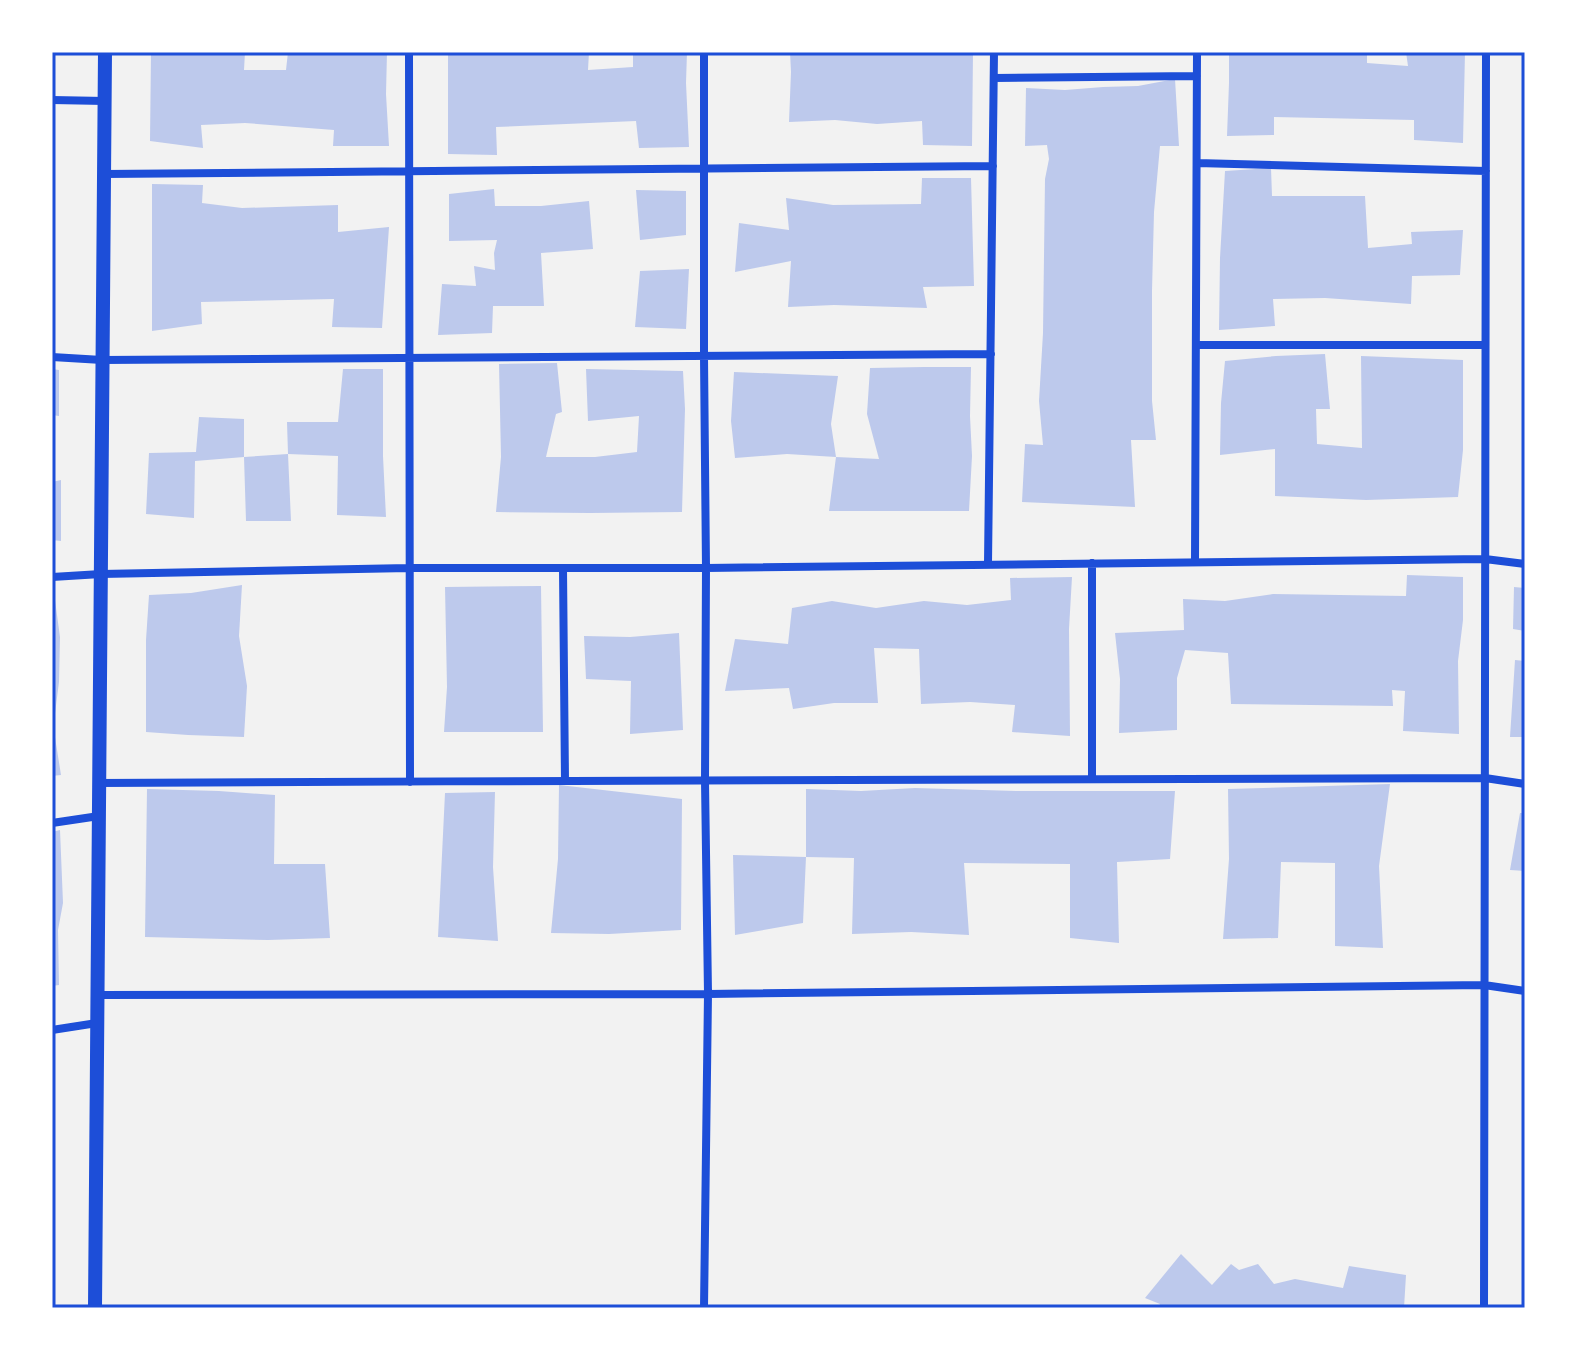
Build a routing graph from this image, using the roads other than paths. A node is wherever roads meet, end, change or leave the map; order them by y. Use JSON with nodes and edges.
{"nodes":[{"id":1,"x":105,"y":52,"type":"edge"},
{"id":2,"x":409,"y":52,"type":"edge"},
{"id":3,"x":704,"y":52,"type":"edge"},
{"id":4,"x":994,"y":52,"type":"edge"},
{"id":5,"x":1197,"y":52,"type":"edge"},
{"id":6,"x":1486,"y":52,"type":"edge"},
{"id":7,"x":1197,"y":76,"type":"junction"},
{"id":8,"x":994,"y":78,"type":"junction"},
{"id":9,"x":52,"y":100,"type":"edge"},
{"id":10,"x":105,"y":101,"type":"junction"},
{"id":11,"x":1197,"y":163,"type":"junction"},
{"id":12,"x":993,"y":166,"type":"junction"},
{"id":13,"x":704,"y":170,"type":"junction"},
{"id":14,"x":410,"y":171,"type":"junction"},
{"id":15,"x":1486,"y":171,"type":"junction"},
{"id":16,"x":104,"y":174,"type":"junction"},
{"id":17,"x":1196,"y":345,"type":"junction"},
{"id":18,"x":1485,"y":345,"type":"junction"},
{"id":19,"x":991,"y":354,"type":"junction"},
{"id":20,"x":52,"y":357,"type":"edge"},
{"id":21,"x":704,"y":357,"type":"junction"},
{"id":22,"x":410,"y":358,"type":"junction"},
{"id":23,"x":102,"y":360,"type":"junction"},
{"id":24,"x":1485,"y":559,"type":"junction"},
{"id":25,"x":1195,"y":562,"type":"junction"},
{"id":26,"x":1092,"y":563,"type":"junction"},
{"id":27,"x":988,"y":564,"type":"junction"},
{"id":28,"x":1525,"y":564,"type":"edge"},
{"id":29,"x":409,"y":568,"type":"junction"},
{"id":30,"x":706,"y":568,"type":"junction"},
{"id":31,"x":563,"y":569,"type":"junction"},
{"id":32,"x":101,"y":574,"type":"junction"},
{"id":33,"x":52,"y":577,"type":"edge"},
{"id":34,"x":1092,"y":778,"type":"junction"},
{"id":35,"x":1485,"y":778,"type":"junction"},
{"id":36,"x":565,"y":781,"type":"junction"},
{"id":37,"x":705,"y":781,"type":"junction"},
{"id":38,"x":410,"y":782,"type":"junction"},
{"id":39,"x":99,"y":783,"type":"junction"},
{"id":40,"x":1525,"y":784,"type":"edge"},
{"id":41,"x":99,"y":816,"type":"junction"},
{"id":42,"x":52,"y":823,"type":"edge"},
{"id":43,"x":1484,"y":985,"type":"junction"},
{"id":44,"x":1525,"y":991,"type":"edge"},
{"id":45,"x":708,"y":994,"type":"junction"},
{"id":46,"x":98,"y":995,"type":"junction"},
{"id":47,"x":97,"y":1023,"type":"junction"},
{"id":48,"x":52,"y":1030,"type":"edge"},
{"id":49,"x":95,"y":1308,"type":"edge"},
{"id":50,"x":704,"y":1308,"type":"edge"},
{"id":51,"x":1484,"y":1308,"type":"edge"}],
"edges":[{"from":1,"to":10,"type":"street"},
{"from":2,"to":14,"type":"street"},
{"from":3,"to":13,"type":"street"},
{"from":4,"to":8,"type":"street"},
{"from":5,"to":7,"type":"street"},
{"from":6,"to":15,"type":"street"},
{"from":7,"to":8,"type":"street"},
{"from":7,"to":11,"type":"street"},
{"from":8,"to":12,"type":"street"},
{"from":9,"to":10,"type":"street"},
{"from":10,"to":16,"type":"street"},
{"from":11,"to":15,"type":"street"},
{"from":11,"to":17,"type":"street"},
{"from":12,"to":13,"type":"street"},
{"from":12,"to":19,"type":"street"},
{"from":13,"to":14,"type":"street"},
{"from":13,"to":21,"type":"street"},
{"from":14,"to":16,"type":"street"},
{"from":14,"to":22,"type":"street"},
{"from":15,"to":18,"type":"street"},
{"from":16,"to":23,"type":"street"},
{"from":17,"to":18,"type":"street"},
{"from":17,"to":25,"type":"street"},
{"from":18,"to":24,"type":"street"},
{"from":19,"to":21,"type":"street"},
{"from":19,"to":27,"type":"street"},
{"from":20,"to":23,"type":"street"},
{"from":21,"to":22,"type":"street"},
{"from":21,"to":30,"type":"street"},
{"from":22,"to":23,"type":"street"},
{"from":22,"to":29,"type":"street"},
{"from":23,"to":32,"type":"street"},
{"from":24,"to":25,"type":"street"},
{"from":24,"to":28,"type":"street"},
{"from":24,"to":35,"type":"street"},
{"from":25,"to":26,"type":"street"},
{"from":26,"to":27,"type":"street"},
{"from":26,"to":34,"type":"street"},
{"from":27,"to":30,"type":"street"},
{"from":29,"to":31,"type":"street"},
{"from":29,"to":32,"type":"street"},
{"from":29,"to":38,"type":"street"},
{"from":30,"to":31,"type":"street"},
{"from":30,"to":37,"type":"street"},
{"from":31,"to":36,"type":"street"},
{"from":32,"to":33,"type":"street"},
{"from":32,"to":39,"type":"street"},
{"from":34,"to":35,"type":"street"},
{"from":34,"to":37,"type":"street"},
{"from":35,"to":40,"type":"street"},
{"from":35,"to":43,"type":"street"},
{"from":36,"to":37,"type":"street"},
{"from":36,"to":38,"type":"street"},
{"from":37,"to":45,"type":"street"},
{"from":38,"to":39,"type":"street"},
{"from":39,"to":41,"type":"street"},
{"from":41,"to":42,"type":"street"},
{"from":41,"to":46,"type":"street"},
{"from":43,"to":44,"type":"street"},
{"from":43,"to":45,"type":"street"},
{"from":43,"to":51,"type":"street"},
{"from":45,"to":46,"type":"street"},
{"from":45,"to":50,"type":"street"},
{"from":46,"to":47,"type":"street"},
{"from":47,"to":48,"type":"street"},
{"from":47,"to":49,"type":"street"}]}
